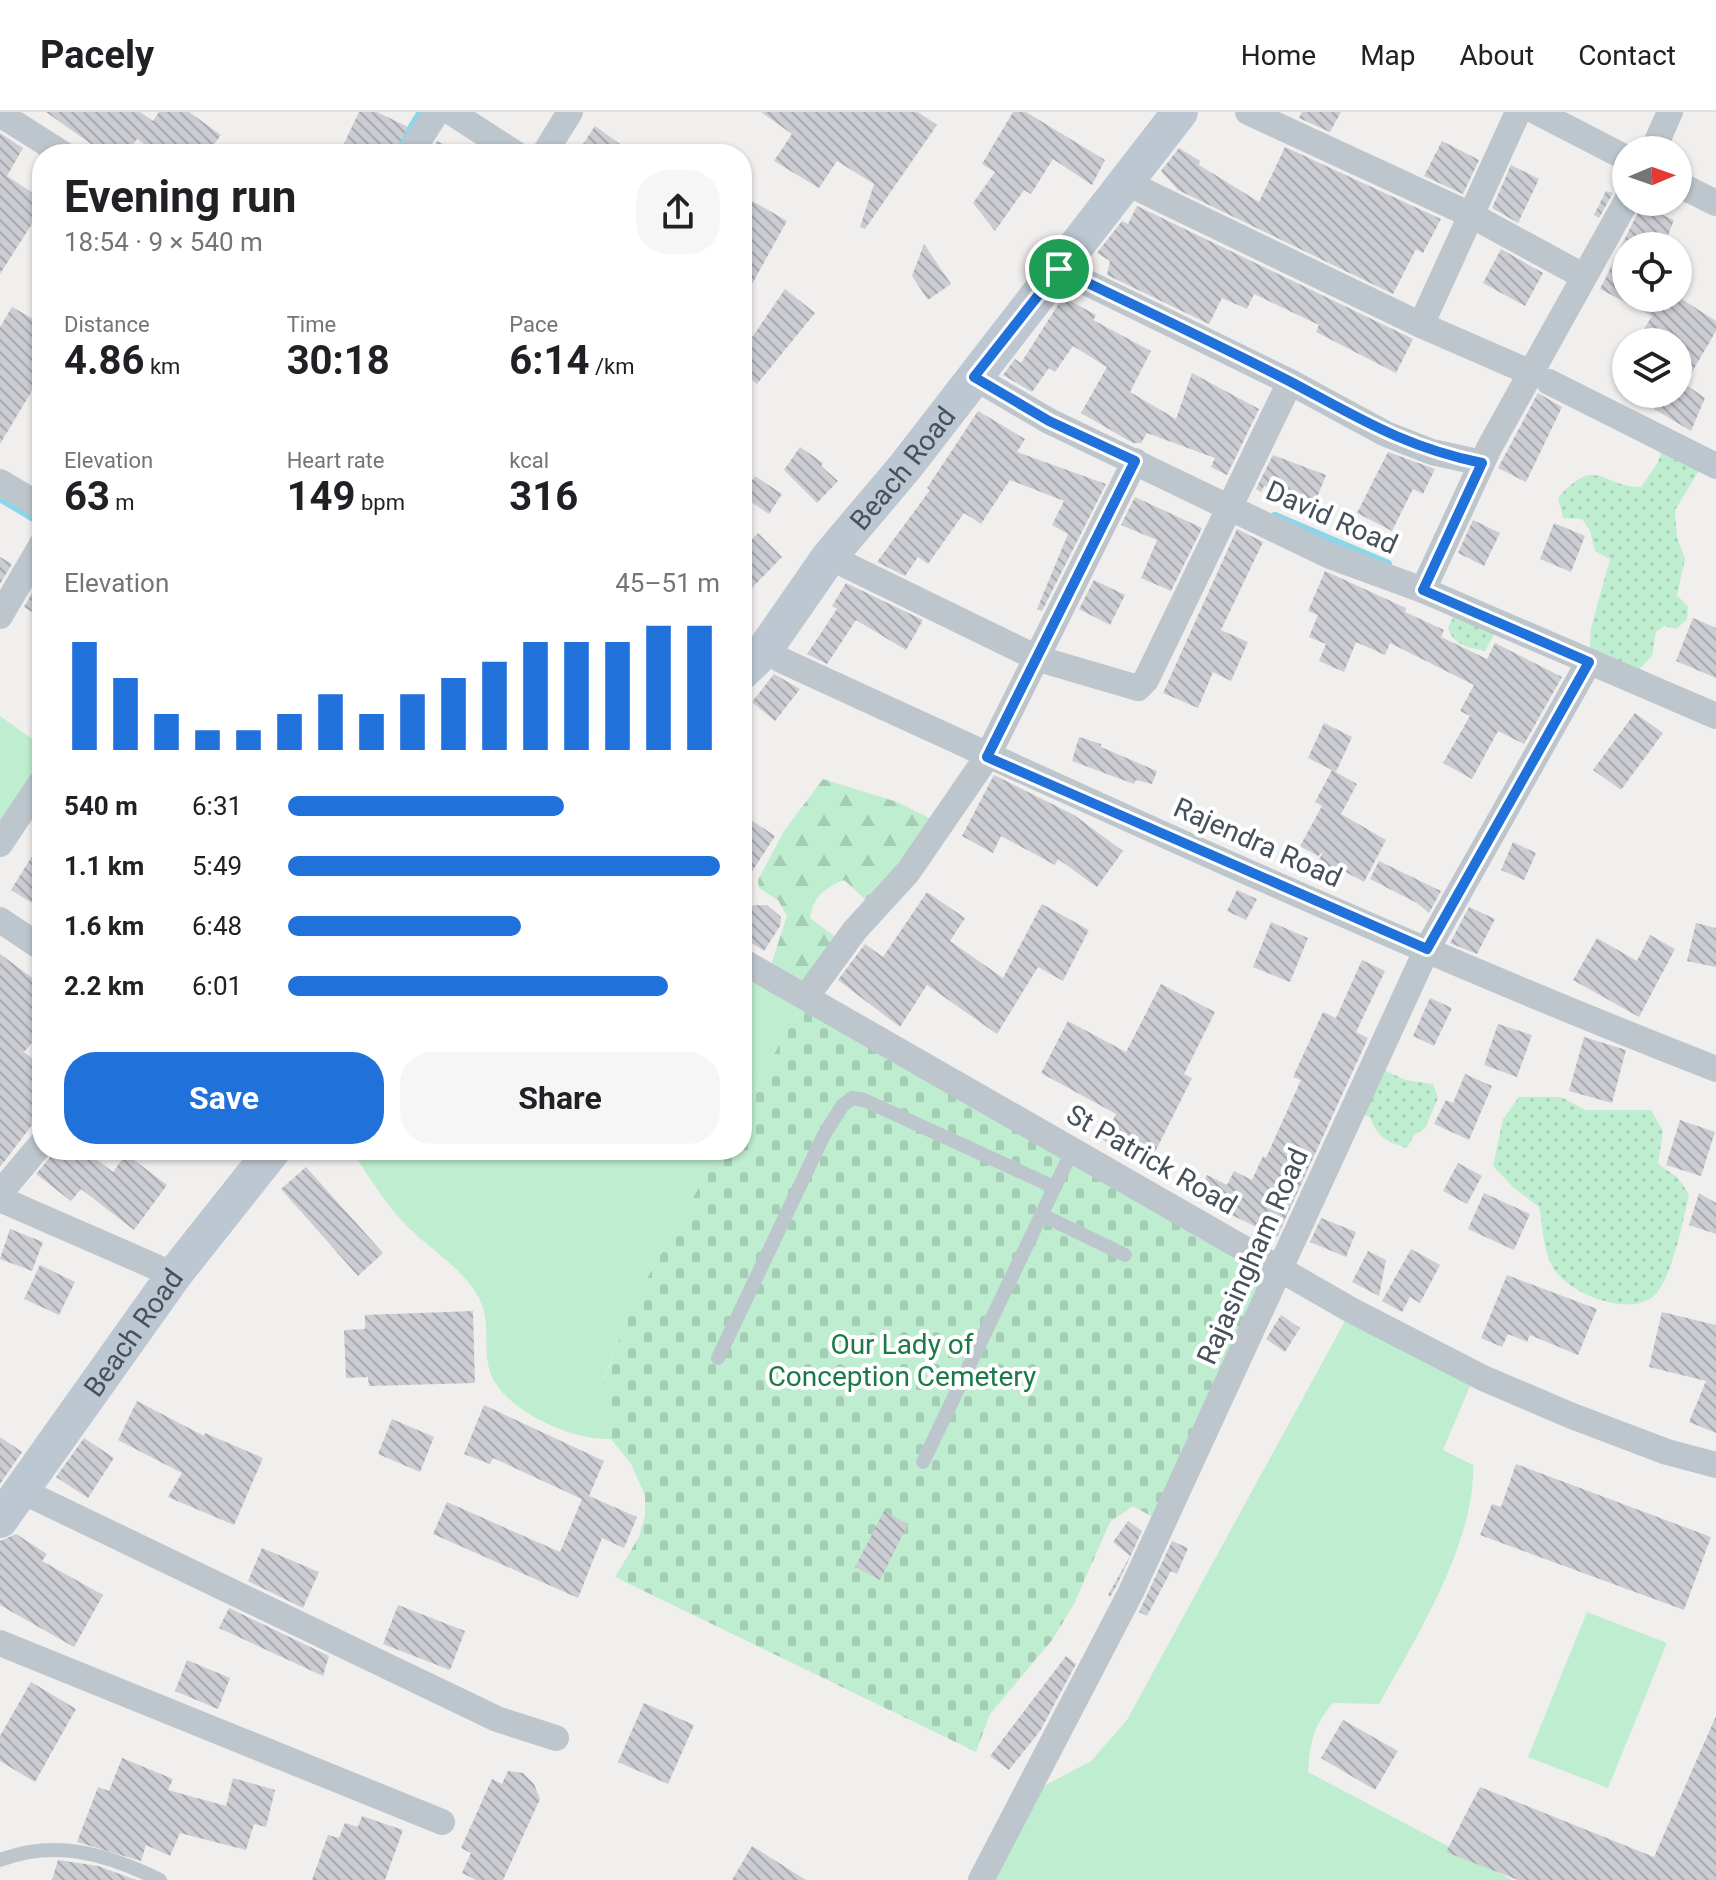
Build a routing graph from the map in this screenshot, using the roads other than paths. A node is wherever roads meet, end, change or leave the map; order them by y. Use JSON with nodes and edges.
{"nodes":[{"id":1,"x":437,"y":112,"type":"edge"},
{"id":2,"x":451,"y":112,"type":"edge"},
{"id":3,"x":570,"y":112,"type":"edge"},
{"id":4,"x":1180,"y":112,"type":"edge"},
{"id":5,"x":1248,"y":112,"type":"edge"},
{"id":6,"x":1518,"y":112,"type":"edge"},
{"id":7,"x":1537,"y":112,"type":"edge"},
{"id":8,"x":1670,"y":112,"type":"edge"},
{"id":9,"x":0,"y":114,"type":"edge"},
{"id":10,"x":1659,"y":136,"type":"edge"},
{"id":11,"x":47,"y":144,"type":"edge"},
{"id":12,"x":416,"y":144,"type":"edge"},
{"id":13,"x":501,"y":144,"type":"edge"},
{"id":14,"x":550,"y":144,"type":"edge"},
{"id":15,"x":1612,"y":151,"type":"edge"},
{"id":16,"x":1125,"y":182,"type":"junction"},
{"id":17,"x":1692,"y":191,"type":"edge"},
{"id":18,"x":1716,"y":203,"type":"edge"},
{"id":19,"x":1471,"y":215,"type":"junction"},
{"id":20,"x":1618,"y":216,"type":"edge"},
{"id":21,"x":1059,"y":269,"type":"junction"},
{"id":22,"x":1583,"y":276,"type":"junction"},
{"id":23,"x":1421,"y":325,"type":"junction"},
{"id":24,"x":974,"y":377,"type":"junction"},
{"id":25,"x":1539,"y":377,"type":"junction"},
{"id":26,"x":1290,"y":382,"type":"junction"},
{"id":27,"x":1135,"y":461,"type":"junction"},
{"id":28,"x":1482,"y":463,"type":"junction"},
{"id":29,"x":1716,"y":466,"type":"edge"},
{"id":30,"x":0,"y":482,"type":"edge"},
{"id":31,"x":32,"y":501,"type":"edge"},
{"id":32,"x":1230,"y":506,"type":"junction"},
{"id":33,"x":32,"y":561,"type":"edge"},
{"id":34,"x":846,"y":565,"type":"dead end"},
{"id":35,"x":1423,"y":590,"type":"junction"},
{"id":36,"x":0,"y":616,"type":"edge"},
{"id":37,"x":1039,"y":659,"type":"junction"},
{"id":38,"x":781,"y":660,"type":"dead end"},
{"id":39,"x":752,"y":662,"type":"edge"},
{"id":40,"x":1589,"y":662,"type":"junction"},
{"id":41,"x":1716,"y":716,"type":"edge"},
{"id":42,"x":987,"y":757,"type":"junction"},
{"id":43,"x":32,"y":796,"type":"edge"},
{"id":44,"x":0,"y":844,"type":"edge"},
{"id":45,"x":0,"y":920,"type":"edge"},
{"id":46,"x":32,"y":941,"type":"edge"},
{"id":47,"x":1427,"y":949,"type":"junction"},
{"id":48,"x":752,"y":967,"type":"edge"},
{"id":49,"x":806,"y":997,"type":"junction"},
{"id":50,"x":1716,"y":1069,"type":"edge"},
{"id":51,"x":1073,"y":1149,"type":"junction"},
{"id":52,"x":32,"y":1156,"type":"edge"},
{"id":53,"x":265,"y":1160,"type":"edge"},
{"id":54,"x":1054,"y":1187,"type":"junction"},
{"id":55,"x":0,"y":1196,"type":"edge"},
{"id":56,"x":1042,"y":1215,"type":"junction"},
{"id":57,"x":1125,"y":1255,"type":"dead end"},
{"id":58,"x":1281,"y":1271,"type":"junction"},
{"id":59,"x":174,"y":1275,"type":"junction"},
{"id":60,"x":718,"y":1358,"type":"dead end"},
{"id":61,"x":923,"y":1462,"type":"dead end"},
{"id":62,"x":1716,"y":1465,"type":"edge"},
{"id":63,"x":20,"y":1490,"type":"junction"},
{"id":64,"x":0,"y":1520,"type":"edge"},
{"id":65,"x":0,"y":1643,"type":"edge"},
{"id":66,"x":556,"y":1738,"type":"dead end"},
{"id":67,"x":442,"y":1822,"type":"dead end"},
{"id":68,"x":0,"y":1860,"type":"edge"},
{"id":69,"x":160,"y":1880,"type":"edge"},
{"id":70,"x":981,"y":1880,"type":"edge"}],
"edges":[{"from":1,"to":12,"type":"street"},
{"from":2,"to":13,"type":"street"},
{"from":3,"to":14,"type":"street"},
{"from":4,"to":16,"type":"main road","name":"Beach Road"},
{"from":5,"to":19,"type":"street"},
{"from":6,"to":19,"type":"street"},
{"from":7,"to":15,"type":"street"},
{"from":8,"to":10,"type":"street"},
{"from":9,"to":11,"type":"street"},
{"from":16,"to":21,"type":"main road","name":"Beach Road"},
{"from":16,"to":23,"type":"street"},
{"from":17,"to":18,"type":"street"},
{"from":19,"to":22,"type":"street"},
{"from":19,"to":23,"type":"street"},
{"from":20,"to":22,"type":"street"},
{"from":21,"to":24,"type":"main road","name":"Beach Road"},
{"from":21,"to":26,"type":"street"},
{"from":22,"to":25,"type":"street"},
{"from":23,"to":25,"type":"street"},
{"from":24,"to":27,"type":"street","name":"David Road"},
{"from":24,"to":39,"type":"main road","name":"Beach Road"},
{"from":25,"to":28,"type":"street"},
{"from":25,"to":29,"type":"street"},
{"from":26,"to":28,"type":"street"},
{"from":26,"to":32,"type":"street"},
{"from":27,"to":32,"type":"street","name":"David Road"},
{"from":27,"to":37,"type":"street"},
{"from":28,"to":35,"type":"street"},
{"from":30,"to":31,"type":"street"},
{"from":32,"to":35,"type":"street","name":"David Road"},
{"from":32,"to":37,"type":"street"},
{"from":33,"to":36,"type":"street"},
{"from":34,"to":37,"type":"street"},
{"from":35,"to":40,"type":"street","name":"David Road"},
{"from":37,"to":42,"type":"street"},
{"from":38,"to":42,"type":"street","name":"Rajendra Road"},
{"from":40,"to":41,"type":"street","name":"David Road"},
{"from":40,"to":47,"type":"street","name":"Rajasingham Road"},
{"from":42,"to":47,"type":"street","name":"Rajendra Road"},
{"from":42,"to":49,"type":"street"},
{"from":43,"to":44,"type":"street"},
{"from":45,"to":46,"type":"street"},
{"from":47,"to":50,"type":"street","name":"Rajendra Road"},
{"from":47,"to":58,"type":"street","name":"Rajasingham Road"},
{"from":48,"to":49,"type":"street","name":"St Patrick Road"},
{"from":49,"to":51,"type":"street","name":"St Patrick Road"},
{"from":51,"to":54,"type":"lane"},
{"from":51,"to":58,"type":"street","name":"St Patrick Road"},
{"from":52,"to":55,"type":"street"},
{"from":53,"to":59,"type":"main road","name":"Beach Road"},
{"from":54,"to":56,"type":"lane"},
{"from":54,"to":60,"type":"lane"},
{"from":55,"to":59,"type":"street"},
{"from":56,"to":57,"type":"lane"},
{"from":56,"to":61,"type":"lane"},
{"from":58,"to":62,"type":"street","name":"St Patrick Road"},
{"from":58,"to":70,"type":"street","name":"Rajasingham Road"},
{"from":59,"to":63,"type":"main road","name":"Beach Road"},
{"from":63,"to":64,"type":"main road","name":"Beach Road"},
{"from":63,"to":66,"type":"street"},
{"from":65,"to":67,"type":"street"},
{"from":68,"to":69,"type":"lane"}]}
